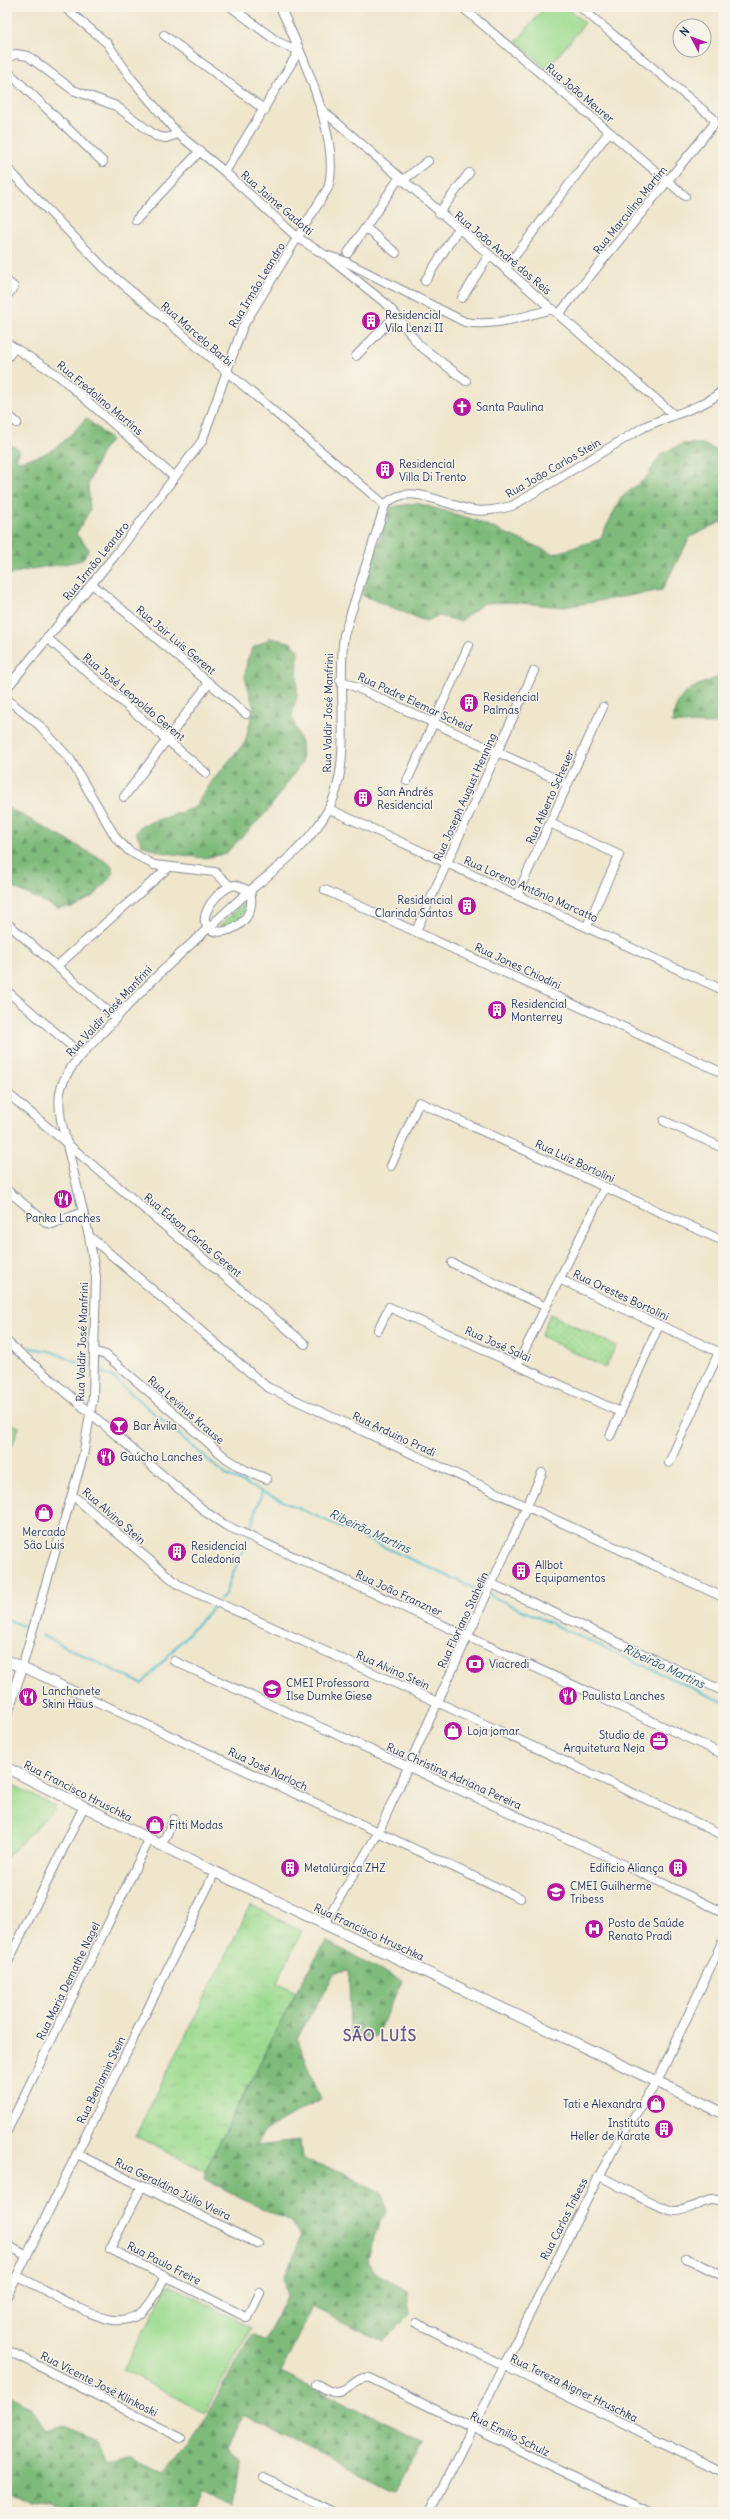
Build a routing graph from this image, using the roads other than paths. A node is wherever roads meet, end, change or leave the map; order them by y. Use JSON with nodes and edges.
{"nodes":[{"id":1,"x":64,"y":7,"type":"edge"},
{"id":2,"x":232,"y":7,"type":"edge"},
{"id":3,"x":462,"y":7,"type":"edge"},
{"id":4,"x":580,"y":7,"type":"edge"},
{"id":5,"x":282,"y":8,"type":"edge"},
{"id":6,"x":164,"y":35,"type":"dead end"},
{"id":7,"x":299,"y":51,"type":"junction"},
{"id":8,"x":7,"y":58,"type":"edge"},
{"id":9,"x":7,"y":71,"type":"edge"},
{"id":10,"x":320,"y":108,"type":"junction"},
{"id":11,"x":265,"y":110,"type":"junction"},
{"id":12,"x":609,"y":132,"type":"junction"},
{"id":13,"x":178,"y":134,"type":"junction"},
{"id":14,"x":200,"y":151,"type":"junction"},
{"id":15,"x":428,"y":161,"type":"dead end"},
{"id":16,"x":103,"y":162,"type":"dead end"},
{"id":17,"x":7,"y":168,"type":"edge"},
{"id":18,"x":225,"y":172,"type":"junction"},
{"id":19,"x":470,"y":173,"type":"dead end"},
{"id":20,"x":401,"y":179,"type":"junction"},
{"id":21,"x":668,"y":182,"type":"junction"},
{"id":22,"x":685,"y":196,"type":"dead end"},
{"id":23,"x":439,"y":213,"type":"junction"},
{"id":24,"x":136,"y":220,"type":"dead end"},
{"id":25,"x":366,"y":228,"type":"junction"},
{"id":26,"x":458,"y":229,"type":"junction"},
{"id":27,"x":298,"y":238,"type":"junction"},
{"id":28,"x":348,"y":253,"type":"dead end"},
{"id":29,"x":396,"y":253,"type":"dead end"},
{"id":30,"x":325,"y":255,"type":"junction"},
{"id":31,"x":488,"y":255,"type":"junction"},
{"id":32,"x":505,"y":269,"type":"junction"},
{"id":33,"x":7,"y":281,"type":"edge"},
{"id":34,"x":425,"y":281,"type":"dead end"},
{"id":35,"x":7,"y":296,"type":"edge"},
{"id":36,"x":462,"y":298,"type":"dead end"},
{"id":37,"x":556,"y":312,"type":"junction"},
{"id":38,"x":396,"y":315,"type":"junction"},
{"id":39,"x":7,"y":343,"type":"edge"},
{"id":40,"x":14,"y":349,"type":"junction"},
{"id":41,"x":356,"y":356,"type":"dead end"},
{"id":42,"x":7,"y":358,"type":"edge"},
{"id":43,"x":225,"y":373,"type":"junction"},
{"id":44,"x":466,"y":381,"type":"dead end"},
{"id":45,"x":723,"y":389,"type":"edge"},
{"id":46,"x":7,"y":414,"type":"edge"},
{"id":47,"x":673,"y":414,"type":"junction"},
{"id":48,"x":18,"y":423,"type":"dead end"},
{"id":49,"x":174,"y":476,"type":"junction"},
{"id":50,"x":385,"y":505,"type":"junction"},
{"id":51,"x":92,"y":584,"type":"junction"},
{"id":52,"x":47,"y":638,"type":"junction"},
{"id":53,"x":469,"y":645,"type":"dead end"},
{"id":54,"x":534,"y":671,"type":"dead end"},
{"id":55,"x":340,"y":680,"type":"junction"},
{"id":56,"x":209,"y":683,"type":"junction"},
{"id":57,"x":7,"y":688,"type":"edge"},
{"id":58,"x":7,"y":699,"type":"edge"},
{"id":59,"x":603,"y":707,"type":"dead end"},
{"id":60,"x":246,"y":714,"type":"dead end"},
{"id":61,"x":433,"y":723,"type":"junction"},
{"id":62,"x":167,"y":740,"type":"junction"},
{"id":63,"x":498,"y":752,"type":"junction"},
{"id":64,"x":206,"y":773,"type":"dead end"},
{"id":65,"x":407,"y":781,"type":"dead end"},
{"id":66,"x":567,"y":784,"type":"junction"},
{"id":67,"x":124,"y":797,"type":"dead end"},
{"id":68,"x":329,"y":809,"type":"junction"},
{"id":69,"x":550,"y":823,"type":"junction"},
{"id":70,"x":447,"y":864,"type":"junction"},
{"id":71,"x":169,"y":867,"type":"junction"},
{"id":72,"x":230,"y":886,"type":"junction"},
{"id":73,"x":325,"y":890,"type":"dead end"},
{"id":74,"x":250,"y":891,"type":"junction"},
{"id":75,"x":517,"y":895,"type":"junction"},
{"id":76,"x":7,"y":923,"type":"edge"},
{"id":77,"x":587,"y":926,"type":"junction"},
{"id":78,"x":207,"y":929,"type":"junction"},
{"id":79,"x":416,"y":931,"type":"junction"},
{"id":80,"x":57,"y":966,"type":"junction"},
{"id":81,"x":7,"y":990,"type":"edge"},
{"id":82,"x":723,"y":990,"type":"edge"},
{"id":83,"x":116,"y":1018,"type":"junction"},
{"id":84,"x":82,"y":1055,"type":"junction"},
{"id":85,"x":723,"y":1073,"type":"edge"},
{"id":86,"x":7,"y":1093,"type":"edge"},
{"id":87,"x":664,"y":1122,"type":"dead end"},
{"id":88,"x":66,"y":1143,"type":"junction"},
{"id":89,"x":723,"y":1148,"type":"edge"},
{"id":90,"x":391,"y":1166,"type":"dead end"},
{"id":91,"x":605,"y":1187,"type":"junction"},
{"id":92,"x":7,"y":1190,"type":"edge"},
{"id":93,"x":83,"y":1212,"type":"junction"},
{"id":94,"x":89,"y":1236,"type":"junction"},
{"id":95,"x":723,"y":1241,"type":"edge"},
{"id":96,"x":452,"y":1263,"type":"dead end"},
{"id":97,"x":559,"y":1279,"type":"junction"},
{"id":98,"x":544,"y":1306,"type":"junction"},
{"id":99,"x":659,"y":1325,"type":"junction"},
{"id":100,"x":378,"y":1330,"type":"dead end"},
{"id":101,"x":7,"y":1342,"type":"edge"},
{"id":102,"x":305,"y":1344,"type":"dead end"},
{"id":103,"x":96,"y":1352,"type":"junction"},
{"id":104,"x":721,"y":1353,"type":"edge"},
{"id":105,"x":517,"y":1365,"type":"junction"},
{"id":106,"x":620,"y":1412,"type":"junction"},
{"id":107,"x":91,"y":1414,"type":"junction"},
{"id":108,"x":610,"y":1436,"type":"dead end"},
{"id":109,"x":670,"y":1463,"type":"dead end"},
{"id":110,"x":542,"y":1473,"type":"dead end"},
{"id":111,"x":267,"y":1479,"type":"dead end"},
{"id":112,"x":72,"y":1495,"type":"junction"},
{"id":113,"x":526,"y":1507,"type":"junction"},
{"id":114,"x":490,"y":1586,"type":"junction"},
{"id":115,"x":723,"y":1597,"type":"edge"},
{"id":116,"x":468,"y":1636,"type":"junction"},
{"id":117,"x":7,"y":1660,"type":"edge"},
{"id":118,"x":174,"y":1661,"type":"dead end"},
{"id":119,"x":22,"y":1667,"type":"junction"},
{"id":120,"x":723,"y":1691,"type":"edge"},
{"id":121,"x":438,"y":1702,"type":"junction"},
{"id":122,"x":7,"y":1713,"type":"edge"},
{"id":123,"x":723,"y":1754,"type":"edge"},
{"id":124,"x":408,"y":1767,"type":"junction"},
{"id":125,"x":7,"y":1768,"type":"edge"},
{"id":126,"x":83,"y":1808,"type":"junction"},
{"id":127,"x":174,"y":1820,"type":"dead end"},
{"id":128,"x":378,"y":1833,"type":"junction"},
{"id":129,"x":723,"y":1835,"type":"edge"},
{"id":130,"x":149,"y":1840,"type":"junction"},
{"id":131,"x":161,"y":1846,"type":"junction"},
{"id":132,"x":215,"y":1872,"type":"junction"},
{"id":133,"x":520,"y":1898,"type":"dead end"},
{"id":134,"x":723,"y":1912,"type":"edge"},
{"id":135,"x":324,"y":1924,"type":"junction"},
{"id":136,"x":723,"y":1940,"type":"edge"},
{"id":137,"x":8,"y":1960,"type":"edge"},
{"id":138,"x":657,"y":2082,"type":"junction"},
{"id":139,"x":723,"y":2113,"type":"edge"},
{"id":140,"x":7,"y":2131,"type":"edge"},
{"id":141,"x":77,"y":2154,"type":"junction"},
{"id":142,"x":599,"y":2176,"type":"junction"},
{"id":143,"x":142,"y":2186,"type":"junction"},
{"id":144,"x":723,"y":2201,"type":"edge"},
{"id":145,"x":258,"y":2244,"type":"dead end"},
{"id":146,"x":7,"y":2246,"type":"edge"},
{"id":147,"x":27,"y":2256,"type":"junction"},
{"id":148,"x":686,"y":2258,"type":"dead end"},
{"id":149,"x":17,"y":2276,"type":"junction"},
{"id":150,"x":165,"y":2276,"type":"junction"},
{"id":151,"x":723,"y":2276,"type":"edge"},
{"id":152,"x":260,"y":2293,"type":"dead end"},
{"id":153,"x":7,"y":2296,"type":"edge"},
{"id":154,"x":416,"y":2323,"type":"dead end"},
{"id":155,"x":7,"y":2350,"type":"edge"},
{"id":156,"x":502,"y":2365,"type":"junction"},
{"id":157,"x":316,"y":2384,"type":"dead end"},
{"id":158,"x":472,"y":2428,"type":"junction"},
{"id":159,"x":181,"y":2438,"type":"dead end"},
{"id":160,"x":723,"y":2472,"type":"edge"},
{"id":161,"x":264,"y":2478,"type":"dead end"},
{"id":162,"x":320,"y":2509,"type":"edge"},
{"id":163,"x":333,"y":2512,"type":"edge"},
{"id":164,"x":430,"y":2512,"type":"edge"},
{"id":165,"x":647,"y":2512,"type":"edge"}],
"edges":[{"from":1,"to":13,"type":"street","name":"Rua Jaime Gadotti"},
{"from":2,"to":7,"type":"street"},
{"from":3,"to":12,"type":"street","name":"Rua João Meurer"},
{"from":4,"to":21,"type":"street","name":"Rua Marculino Martim"},
{"from":5,"to":7,"type":"street","name":"Rua Irmão Leandro"},
{"from":6,"to":11,"type":"street"},
{"from":7,"to":10,"type":"street","name":"Rua Irmão Leandro"},
{"from":7,"to":11,"type":"street"},
{"from":8,"to":13,"type":"street"},
{"from":9,"to":16,"type":"street"},
{"from":10,"to":20,"type":"street","name":"Rua João André dos Reis"},
{"from":10,"to":27,"type":"street","name":"Rua Irmão Leandro"},
{"from":11,"to":18,"type":"street"},
{"from":12,"to":21,"type":"street","name":"Rua João Meurer"},
{"from":12,"to":32,"type":"street"},
{"from":13,"to":14,"type":"street","name":"Rua Jaime Gadotti"},
{"from":14,"to":18,"type":"street","name":"Rua Jaime Gadotti"},
{"from":14,"to":24,"type":"street"},
{"from":15,"to":20,"type":"street"},
{"from":17,"to":43,"type":"street","name":"Rua Marcelo Barbi"},
{"from":18,"to":27,"type":"street","name":"Rua Jaime Gadotti"},
{"from":19,"to":23,"type":"street"},
{"from":20,"to":23,"type":"street","name":"Rua João André dos Reis"},
{"from":20,"to":25,"type":"street"},
{"from":21,"to":22,"type":"street","name":"Rua João Meurer"},
{"from":21,"to":37,"type":"street","name":"Rua Marculino Martim"},
{"from":23,"to":26,"type":"street","name":"Rua João André dos Reis"},
{"from":25,"to":28,"type":"street"},
{"from":25,"to":29,"type":"street"},
{"from":26,"to":31,"type":"street","name":"Rua João André dos Reis"},
{"from":26,"to":34,"type":"street"},
{"from":27,"to":30,"type":"street","name":"Rua Jaime Gadotti"},
{"from":27,"to":43,"type":"street","name":"Rua Irmão Leandro"},
{"from":30,"to":37,"type":"street","name":"Rua Jaime Gadotti"},
{"from":30,"to":38,"type":"street"},
{"from":31,"to":32,"type":"street","name":"Rua João André dos Reis"},
{"from":31,"to":36,"type":"street"},
{"from":32,"to":37,"type":"street","name":"Rua João André dos Reis"},
{"from":33,"to":35,"type":"street"},
{"from":37,"to":47,"type":"street","name":"Rua João André dos Reis"},
{"from":38,"to":41,"type":"street"},
{"from":38,"to":44,"type":"street"},
{"from":39,"to":40,"type":"street","name":"Rua Fredolino Martins"},
{"from":40,"to":42,"type":"street"},
{"from":40,"to":49,"type":"street","name":"Rua Fredolino Martins"},
{"from":43,"to":49,"type":"street","name":"Rua Irmão Leandro"},
{"from":43,"to":50,"type":"street","name":"Rua Marcelo Barbi"},
{"from":45,"to":47,"type":"street","name":"Rua João Carlos Stein"},
{"from":46,"to":48,"type":"street"},
{"from":47,"to":50,"type":"street","name":"Rua João Carlos Stein"},
{"from":49,"to":51,"type":"street","name":"Rua Irmão Leandro"},
{"from":50,"to":55,"type":"street","name":"Rua Valdir José Manfrini"},
{"from":51,"to":52,"type":"street","name":"Rua Irmão Leandro"},
{"from":51,"to":56,"type":"street","name":"Rua Jair Luis Gerent"},
{"from":52,"to":57,"type":"street","name":"Rua Irmão Leandro"},
{"from":52,"to":62,"type":"street","name":"Rua José Leopoldo Gerent"},
{"from":53,"to":61,"type":"street"},
{"from":54,"to":63,"type":"street","name":"Rua Joseph August Henning"},
{"from":55,"to":61,"type":"street","name":"Rua Padre Elemar Scheid"},
{"from":55,"to":68,"type":"street","name":"Rua Valdir José Manfrini"},
{"from":56,"to":60,"type":"street","name":"Rua Jair Luis Gerent"},
{"from":56,"to":62,"type":"street"},
{"from":58,"to":71,"type":"street"},
{"from":59,"to":66,"type":"street","name":"Rua Alberto Scheuer"},
{"from":61,"to":63,"type":"street","name":"Rua Padre Elemar Scheid"},
{"from":61,"to":65,"type":"street"},
{"from":62,"to":64,"type":"street","name":"Rua José Leopoldo Gerent"},
{"from":62,"to":67,"type":"street"},
{"from":63,"to":66,"type":"street","name":"Rua Padre Elemar Scheid"},
{"from":63,"to":70,"type":"street","name":"Rua Joseph August Henning"},
{"from":66,"to":69,"type":"street","name":"Rua Alberto Scheuer"},
{"from":68,"to":70,"type":"street","name":"Rua Loreno Antônio Marcatto"},
{"from":68,"to":74,"type":"street","name":"Rua Valdir José Manfrini"},
{"from":69,"to":75,"type":"street","name":"Rua Alberto Scheuer"},
{"from":69,"to":77,"type":"street"},
{"from":70,"to":75,"type":"street","name":"Rua Loreno Antônio Marcatto"},
{"from":70,"to":79,"type":"street","name":"Rua Joseph August Henning"},
{"from":71,"to":72,"type":"street"},
{"from":71,"to":80,"type":"street"},
{"from":72,"to":74,"type":"street"},
{"from":72,"to":78,"type":"street"},
{"from":73,"to":79,"type":"street","name":"Rua Jones Chiodini"},
{"from":74,"to":78,"type":"street","name":"Rua Valdir José Manfrini"},
{"from":74,"to":78,"type":"street"},
{"from":75,"to":77,"type":"street","name":"Rua Loreno Antônio Marcatto"},
{"from":76,"to":80,"type":"street"},
{"from":77,"to":82,"type":"street","name":"Rua Loreno Antônio Marcatto"},
{"from":78,"to":83,"type":"street","name":"Rua Valdir José Manfrini"},
{"from":79,"to":85,"type":"street","name":"Rua Jones Chiodini"},
{"from":80,"to":83,"type":"street"},
{"from":81,"to":84,"type":"street"},
{"from":83,"to":84,"type":"street","name":"Rua Valdir José Manfrini"},
{"from":84,"to":88,"type":"street","name":"Rua Valdir José Manfrini"},
{"from":86,"to":88,"type":"street","name":"Rua Edson Carlos Gerent"},
{"from":87,"to":89,"type":"street"},
{"from":88,"to":93,"type":"street","name":"Rua Valdir José Manfrini"},
{"from":88,"to":102,"type":"street","name":"Rua Edson Carlos Gerent"},
{"from":90,"to":91,"type":"street","name":"Rua Luiz Bortolini"},
{"from":91,"to":95,"type":"street","name":"Rua Luiz Bortolini"},
{"from":91,"to":97,"type":"street","name":"Rua Orestes Bortolini"},
{"from":92,"to":93,"type":"street"},
{"from":93,"to":94,"type":"street","name":"Rua Valdir José Manfrini"},
{"from":94,"to":103,"type":"street","name":"Rua Valdir José Manfrini"},
{"from":94,"to":113,"type":"street","name":"Rua Arduino Pradi"},
{"from":96,"to":98,"type":"street"},
{"from":97,"to":98,"type":"street"},
{"from":97,"to":99,"type":"street","name":"Rua Orestes Bortolini"},
{"from":98,"to":105,"type":"street"},
{"from":99,"to":104,"type":"street","name":"Rua Orestes Bortolini"},
{"from":99,"to":106,"type":"street"},
{"from":100,"to":105,"type":"street","name":"Rua José Salai"},
{"from":101,"to":107,"type":"street","name":"Rua João Franzner"},
{"from":103,"to":107,"type":"street","name":"Rua Valdir José Manfrini"},
{"from":103,"to":111,"type":"street","name":"Rua Levinus Krause"},
{"from":104,"to":109,"type":"street"},
{"from":105,"to":106,"type":"street","name":"Rua José Salai"},
{"from":106,"to":108,"type":"street"},
{"from":107,"to":112,"type":"street","name":"Rua Valdir José Manfrini"},
{"from":107,"to":116,"type":"street","name":"Rua João Franzner"},
{"from":110,"to":113,"type":"street","name":"Rua Floriano Stahelin"},
{"from":112,"to":119,"type":"street","name":"Rua Valdir José Manfrini"},
{"from":112,"to":121,"type":"street","name":"Rua Alvino Stein"},
{"from":113,"to":114,"type":"street","name":"Rua Floriano Stahelin"},
{"from":113,"to":115,"type":"street","name":"Rua Arduino Pradi"},
{"from":114,"to":116,"type":"street","name":"Rua Floriano Stahelin"},
{"from":114,"to":120,"type":"street"},
{"from":116,"to":121,"type":"street","name":"Rua Floriano Stahelin"},
{"from":116,"to":123,"type":"street","name":"Rua João Franzner"},
{"from":117,"to":119,"type":"main road","name":"Rua José Narloch"},
{"from":118,"to":124,"type":"street","name":"Rua Christina Adriana Pereira"},
{"from":119,"to":122,"type":"main road","name":"Rua Valdir José Manfrini"},
{"from":119,"to":128,"type":"street","name":"Rua José Narloch"},
{"from":121,"to":124,"type":"street","name":"Rua Floriano Stahelin"},
{"from":121,"to":129,"type":"street","name":"Rua Alvino Stein"},
{"from":124,"to":128,"type":"street","name":"Rua Floriano Stahelin"},
{"from":124,"to":134,"type":"street","name":"Rua Christina Adriana Pereira"},
{"from":125,"to":126,"type":"main road","name":"Rua Francisco Hruschka"},
{"from":126,"to":130,"type":"main road","name":"Rua Francisco Hruschka"},
{"from":126,"to":137,"type":"street"},
{"from":127,"to":131,"type":"street"},
{"from":128,"to":133,"type":"street","name":"Rua José Narloch"},
{"from":128,"to":135,"type":"street","name":"Rua Floriano Stahelin"},
{"from":130,"to":131,"type":"main road","name":"Rua Francisco Hruschka"},
{"from":130,"to":140,"type":"street","name":"Rua Maria Demathe Nagel"},
{"from":131,"to":132,"type":"main road","name":"Rua Francisco Hruschka"},
{"from":132,"to":135,"type":"main road","name":"Rua Francisco Hruschka"},
{"from":132,"to":141,"type":"street","name":"Rua Benjamin Stein"},
{"from":135,"to":138,"type":"main road","name":"Rua Francisco Hruschka"},
{"from":136,"to":138,"type":"street","name":"Rua Carlos Tribess"},
{"from":138,"to":139,"type":"main road","name":"Rua Francisco Hruschka"},
{"from":138,"to":142,"type":"street","name":"Rua Carlos Tribess"},
{"from":141,"to":143,"type":"street","name":"Rua Geraldino Júlio Vieira"},
{"from":141,"to":147,"type":"street","name":"Rua Benjamin Stein"},
{"from":142,"to":144,"type":"street"},
{"from":142,"to":156,"type":"street","name":"Rua Carlos Tribess"},
{"from":143,"to":145,"type":"street","name":"Rua Geraldino Júlio Vieira"},
{"from":143,"to":150,"type":"street","name":"Rua Paulo Freire"},
{"from":146,"to":147,"type":"street"},
{"from":147,"to":149,"type":"street","name":"Rua Benjamin Stein"},
{"from":148,"to":151,"type":"street"},
{"from":149,"to":150,"type":"street"},
{"from":149,"to":153,"type":"street","name":"Rua Benjamin Stein"},
{"from":150,"to":152,"type":"street","name":"Rua Paulo Freire"},
{"from":154,"to":156,"type":"street","name":"Rua Tereza Aigner Hruschka"},
{"from":155,"to":159,"type":"street","name":"Rua Vicente José Klinkoski"},
{"from":156,"to":158,"type":"street","name":"Rua Carlos Tribess"},
{"from":156,"to":160,"type":"street","name":"Rua Tereza Aigner Hruschka"},
{"from":157,"to":158,"type":"street","name":"Rua Emilio Schulz"},
{"from":158,"to":164,"type":"street","name":"Rua Carlos Tribess"},
{"from":158,"to":165,"type":"street","name":"Rua Emilio Schulz"},
{"from":161,"to":162,"type":"street"},
{"from":162,"to":163,"type":"street"}]}
